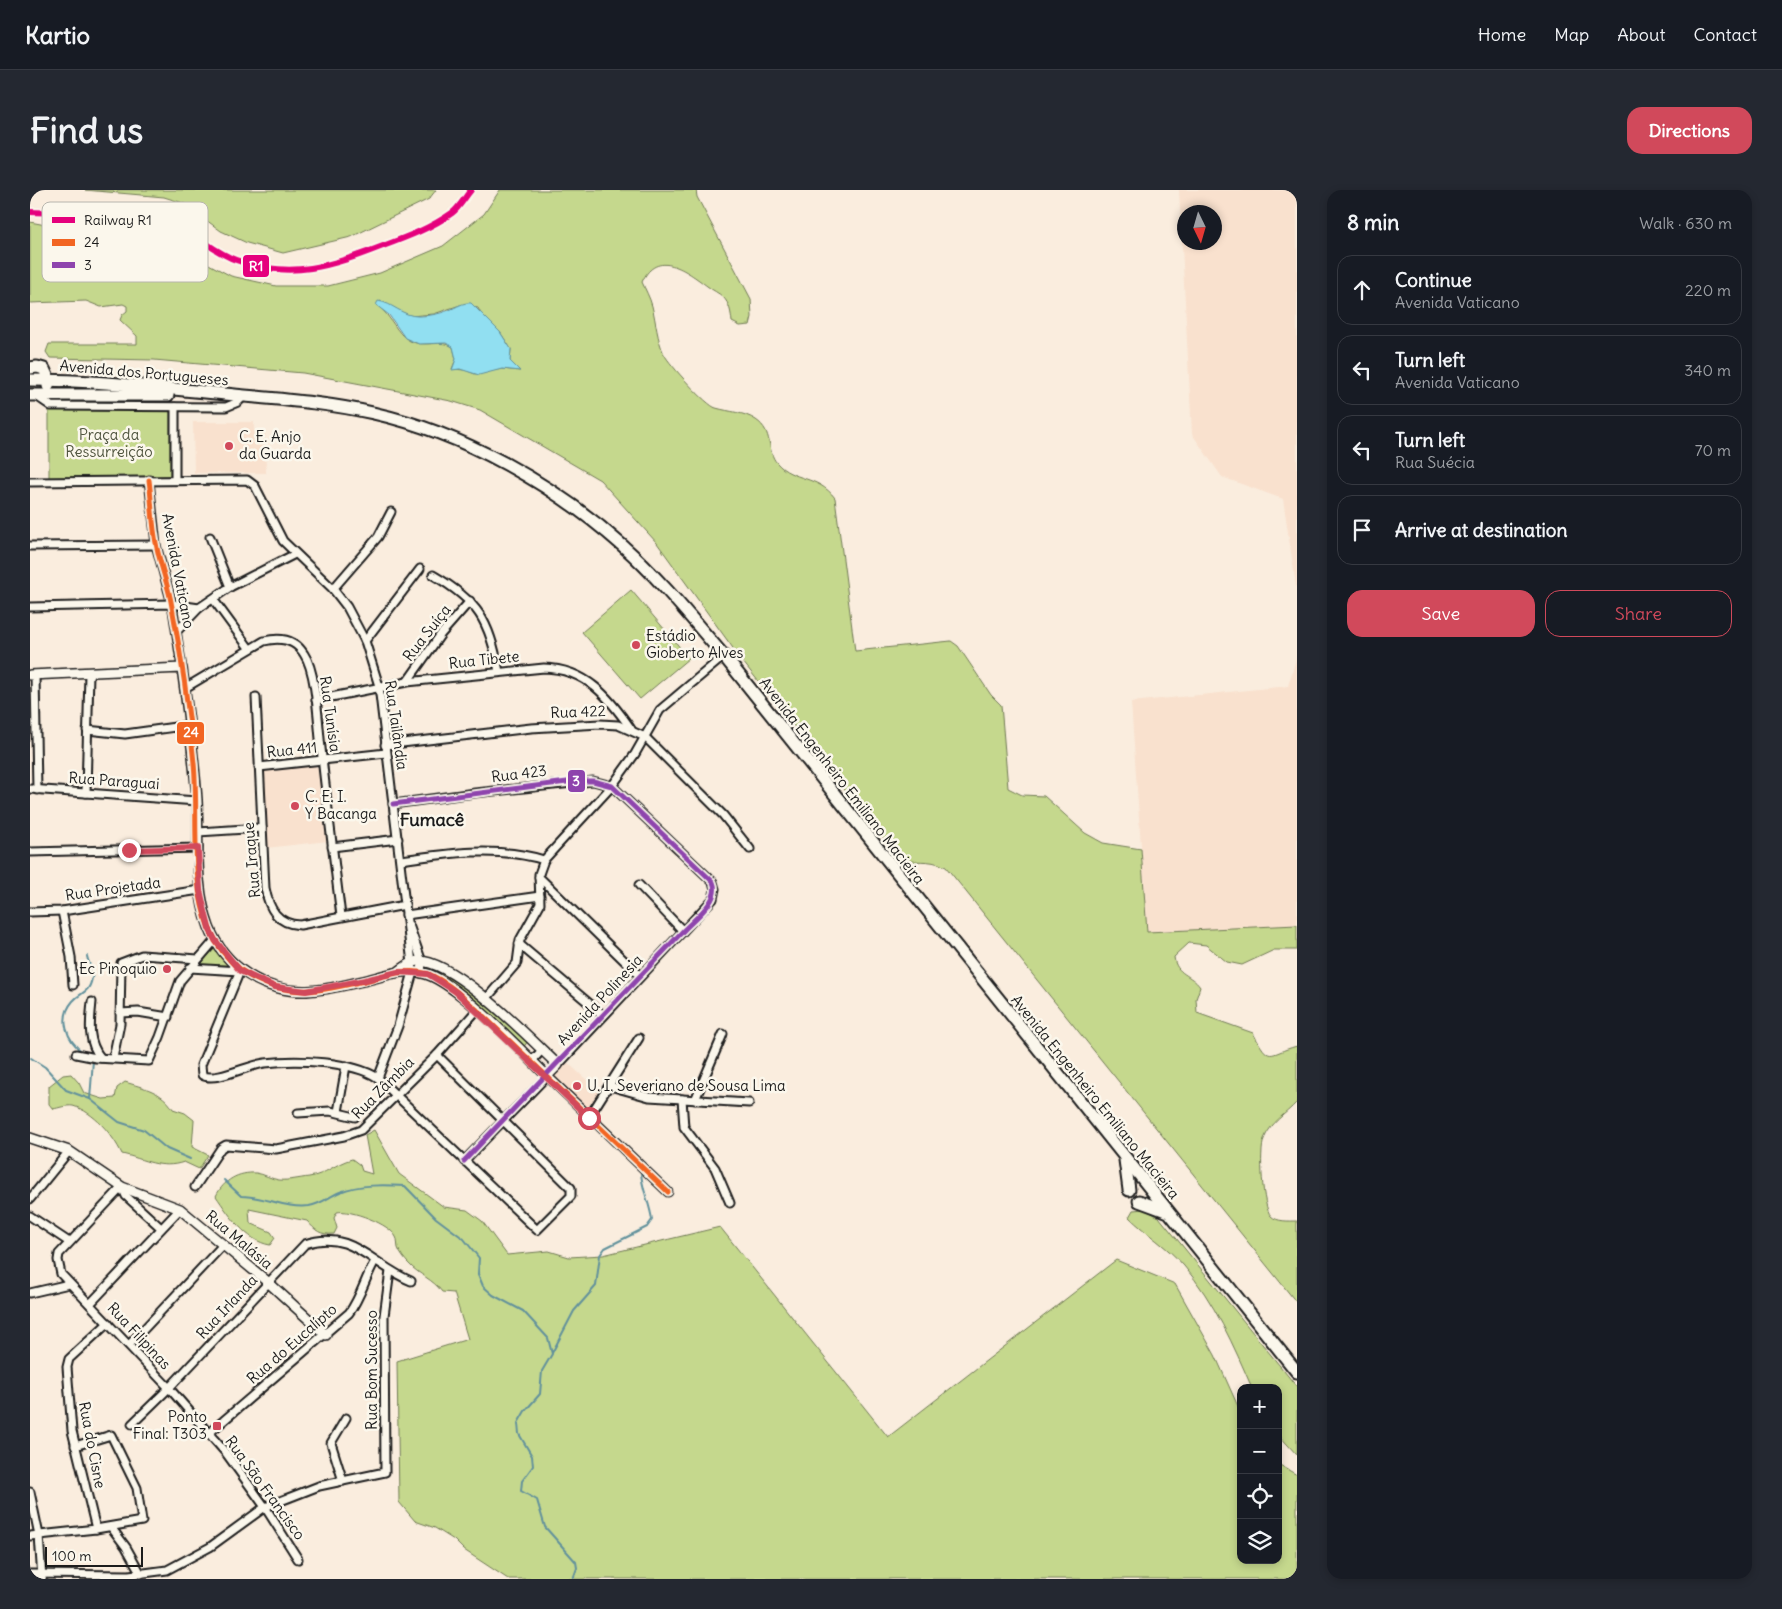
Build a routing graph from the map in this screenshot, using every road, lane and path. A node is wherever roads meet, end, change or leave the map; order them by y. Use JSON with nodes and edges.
{"nodes":[{"id":1,"x":30,"y":368,"type":"edge"},
{"id":2,"x":30,"y":380,"type":"edge"},
{"id":3,"x":49,"y":380,"type":"junction"},
{"id":4,"x":32,"y":394,"type":"edge"},
{"id":5,"x":239,"y":396,"type":"junction"},
{"id":6,"x":175,"y":407,"type":"junction"},
{"id":7,"x":175,"y":479,"type":"junction"},
{"id":8,"x":149,"y":480,"type":"junction"},
{"id":9,"x":30,"y":482,"type":"edge"},
{"id":10,"x":391,"y":512,"type":"dead end"},
{"id":11,"x":210,"y":537,"type":"dead end"},
{"id":12,"x":156,"y":545,"type":"junction"},
{"id":13,"x":30,"y":546,"type":"edge"},
{"id":14,"x":295,"y":554,"type":"junction"},
{"id":15,"x":420,"y":570,"type":"dead end"},
{"id":16,"x":433,"y":575,"type":"dead end"},
{"id":17,"x":230,"y":588,"type":"junction"},
{"id":18,"x":333,"y":589,"type":"junction"},
{"id":19,"x":213,"y":599,"type":"junction"},
{"id":20,"x":470,"y":601,"type":"junction"},
{"id":21,"x":172,"y":604,"type":"junction"},
{"id":22,"x":30,"y":607,"type":"edge"},
{"id":23,"x":199,"y":608,"type":"junction"},
{"id":24,"x":176,"y":630,"type":"junction"},
{"id":25,"x":365,"y":641,"type":"junction"},
{"id":26,"x":249,"y":648,"type":"junction"},
{"id":27,"x":724,"y":656,"type":"junction"},
{"id":28,"x":182,"y":668,"type":"junction"},
{"id":29,"x":498,"y":672,"type":"junction"},
{"id":30,"x":89,"y":673,"type":"junction"},
{"id":31,"x":33,"y":675,"type":"edge"},
{"id":32,"x":407,"y":682,"type":"junction"},
{"id":33,"x":379,"y":686,"type":"junction"},
{"id":34,"x":185,"y":688,"type":"junction"},
{"id":35,"x":256,"y":697,"type":"dead end"},
{"id":36,"x":316,"y":700,"type":"junction"},
{"id":37,"x":190,"y":725,"type":"junction"},
{"id":38,"x":87,"y":730,"type":"junction"},
{"id":39,"x":632,"y":730,"type":"junction"},
{"id":40,"x":645,"y":737,"type":"junction"},
{"id":41,"x":385,"y":745,"type":"junction"},
{"id":42,"x":386,"y":753,"type":"junction"},
{"id":43,"x":322,"y":760,"type":"junction"},
{"id":44,"x":259,"y":767,"type":"junction"},
{"id":45,"x":612,"y":786,"type":"junction"},
{"id":46,"x":34,"y":790,"type":"edge"},
{"id":47,"x":86,"y":793,"type":"junction"},
{"id":48,"x":197,"y":800,"type":"junction"},
{"id":49,"x":393,"y":804,"type":"junction"},
{"id":50,"x":262,"y":828,"type":"junction"},
{"id":51,"x":198,"y":832,"type":"junction"},
{"id":52,"x":398,"y":839,"type":"junction"},
{"id":53,"x":332,"y":846,"type":"junction"},
{"id":54,"x":198,"y":848,"type":"junction"},
{"id":55,"x":750,"y":849,"type":"dead end"},
{"id":56,"x":30,"y":852,"type":"edge"},
{"id":57,"x":401,"y":860,"type":"junction"},
{"id":58,"x":544,"y":860,"type":"junction"},
{"id":59,"x":539,"y":877,"type":"junction"},
{"id":60,"x":638,"y":885,"type":"dead end"},
{"id":61,"x":200,"y":890,"type":"junction"},
{"id":62,"x":540,"y":896,"type":"junction"},
{"id":63,"x":405,"y":905,"type":"junction"},
{"id":64,"x":62,"y":911,"type":"junction"},
{"id":65,"x":30,"y":912,"type":"edge"},
{"id":66,"x":406,"y":915,"type":"junction"},
{"id":67,"x":341,"y":916,"type":"junction"},
{"id":68,"x":684,"y":931,"type":"junction"},
{"id":69,"x":215,"y":940,"type":"junction"},
{"id":70,"x":519,"y":944,"type":"junction"},
{"id":71,"x":198,"y":959,"type":"junction"},
{"id":72,"x":422,"y":962,"type":"junction"},
{"id":73,"x":190,"y":968,"type":"junction"},
{"id":74,"x":415,"y":969,"type":"junction"},
{"id":75,"x":240,"y":971,"type":"junction"},
{"id":76,"x":640,"y":976,"type":"junction"},
{"id":77,"x":73,"y":985,"type":"dead end"},
{"id":78,"x":486,"y":999,"type":"junction"},
{"id":79,"x":92,"y":1002,"type":"dead end"},
{"id":80,"x":477,"y":1010,"type":"junction"},
{"id":81,"x":120,"y":1012,"type":"junction"},
{"id":82,"x":603,"y":1015,"type":"junction"},
{"id":83,"x":168,"y":1017,"type":"junction"},
{"id":84,"x":723,"y":1034,"type":"dead end"},
{"id":85,"x":639,"y":1038,"type":"dead end"},
{"id":86,"x":542,"y":1050,"type":"junction"},
{"id":87,"x":76,"y":1054,"type":"dead end"},
{"id":88,"x":437,"y":1055,"type":"junction"},
{"id":89,"x":101,"y":1058,"type":"junction"},
{"id":90,"x":113,"y":1058,"type":"junction"},
{"id":91,"x":532,"y":1061,"type":"junction"},
{"id":92,"x":558,"y":1065,"type":"junction"},
{"id":93,"x":346,"y":1066,"type":"junction"},
{"id":94,"x":547,"y":1076,"type":"junction"},
{"id":95,"x":378,"y":1078,"type":"junction"},
{"id":96,"x":610,"y":1086,"type":"junction"},
{"id":97,"x":396,"y":1095,"type":"junction"},
{"id":98,"x":682,"y":1099,"type":"junction"},
{"id":99,"x":695,"y":1100,"type":"junction"},
{"id":100,"x":749,"y":1103,"type":"dead end"},
{"id":101,"x":338,"y":1112,"type":"junction"},
{"id":102,"x":298,"y":1113,"type":"dead end"},
{"id":103,"x":355,"y":1117,"type":"dead end"},
{"id":104,"x":589,"y":1118,"type":"junction"},
{"id":105,"x":504,"y":1120,"type":"junction"},
{"id":106,"x":30,"y":1138,"type":"edge"},
{"id":107,"x":69,"y":1151,"type":"junction"},
{"id":108,"x":1125,"y":1158,"type":"junction"},
{"id":109,"x":464,"y":1161,"type":"junction"},
{"id":110,"x":122,"y":1187,"type":"junction"},
{"id":111,"x":195,"y":1188,"type":"dead end"},
{"id":112,"x":1129,"y":1190,"type":"dead end"},
{"id":113,"x":668,"y":1192,"type":"dead end"},
{"id":114,"x":30,"y":1199,"type":"edge"},
{"id":115,"x":1139,"y":1201,"type":"dead end"},
{"id":116,"x":730,"y":1203,"type":"dead end"},
{"id":117,"x":180,"y":1209,"type":"junction"},
{"id":118,"x":1168,"y":1212,"type":"junction"},
{"id":119,"x":30,"y":1216,"type":"edge"},
{"id":120,"x":162,"y":1228,"type":"junction"},
{"id":121,"x":69,"y":1242,"type":"junction"},
{"id":122,"x":223,"y":1244,"type":"junction"},
{"id":123,"x":375,"y":1260,"type":"junction"},
{"id":124,"x":390,"y":1271,"type":"junction"},
{"id":125,"x":411,"y":1281,"type":"dead end"},
{"id":126,"x":269,"y":1283,"type":"junction"},
{"id":127,"x":69,"y":1284,"type":"junction"},
{"id":128,"x":30,"y":1293,"type":"edge"},
{"id":129,"x":90,"y":1304,"type":"junction"},
{"id":130,"x":108,"y":1323,"type":"junction"},
{"id":131,"x":326,"y":1335,"type":"junction"},
{"id":132,"x":129,"y":1346,"type":"junction"},
{"id":133,"x":1297,"y":1372,"type":"edge"},
{"id":134,"x":170,"y":1388,"type":"junction"},
{"id":135,"x":346,"y":1418,"type":"dead end"},
{"id":136,"x":132,"y":1424,"type":"dead end"},
{"id":137,"x":208,"y":1434,"type":"junction"},
{"id":138,"x":75,"y":1446,"type":"junction"},
{"id":139,"x":344,"y":1481,"type":"junction"},
{"id":140,"x":30,"y":1492,"type":"edge"},
{"id":141,"x":265,"y":1507,"type":"junction"},
{"id":142,"x":111,"y":1527,"type":"junction"},
{"id":143,"x":96,"y":1529,"type":"junction"},
{"id":144,"x":38,"y":1535,"type":"junction"},
{"id":145,"x":30,"y":1536,"type":"edge"},
{"id":146,"x":298,"y":1559,"type":"dead end"},
{"id":147,"x":30,"y":1574,"type":"edge"},
{"id":148,"x":141,"y":1574,"type":"junction"},
{"id":149,"x":42,"y":1577,"type":"edge"}],
"edges":[{"from":1,"to":3,"type":"highway"},
{"from":2,"to":3,"type":"highway","name":"Avenida dos Portugueses"},
{"from":3,"to":4,"type":"highway"},
{"from":3,"to":5,"type":"highway","name":"Avenida dos Portugueses"},
{"from":4,"to":5,"type":"highway","name":"Avenida dos Portugueses"},
{"from":4,"to":6,"type":"street"},
{"from":5,"to":6,"type":"street"},
{"from":5,"to":27,"type":"highway","name":"Avenida Engenheiro Emiliano Macieira"},
{"from":6,"to":7,"type":"street"},
{"from":7,"to":8,"type":"street"},
{"from":7,"to":14,"type":"street","name":"Rua Tailândia"},
{"from":8,"to":9,"type":"street"},
{"from":8,"to":12,"type":"street","name":"Avenida Vaticano"},
{"from":10,"to":18,"type":"street"},
{"from":11,"to":17,"type":"street"},
{"from":12,"to":13,"type":"street"},
{"from":12,"to":21,"type":"street","name":"Avenida Vaticano"},
{"from":14,"to":17,"type":"street"},
{"from":14,"to":18,"type":"street","name":"Rua Tailândia"},
{"from":15,"to":25,"type":"street"},
{"from":16,"to":20,"type":"street"},
{"from":17,"to":19,"type":"street"},
{"from":18,"to":25,"type":"street","name":"Rua Tailândia"},
{"from":19,"to":23,"type":"street"},
{"from":19,"to":26,"type":"street"},
{"from":20,"to":29,"type":"street"},
{"from":20,"to":32,"type":"street","name":"Rua Suíça"},
{"from":21,"to":22,"type":"street"},
{"from":21,"to":23,"type":"street"},
{"from":21,"to":24,"type":"street","name":"Avenida Vaticano"},
{"from":23,"to":24,"type":"street"},
{"from":24,"to":28,"type":"street","name":"Avenida Vaticano"},
{"from":25,"to":33,"type":"street","name":"Rua Tailândia"},
{"from":26,"to":34,"type":"street","name":"Rua Tunísia"},
{"from":26,"to":36,"type":"street","name":"Rua Tunísia"},
{"from":27,"to":40,"type":"street"},
{"from":27,"to":108,"type":"highway","name":"Avenida Engenheiro Emiliano Macieira"},
{"from":28,"to":30,"type":"street"},
{"from":28,"to":34,"type":"street","name":"Avenida Vaticano"},
{"from":29,"to":32,"type":"street","name":"Rua Tibete"},
{"from":29,"to":39,"type":"street","name":"Rua Tibete"},
{"from":30,"to":31,"type":"street"},
{"from":30,"to":38,"type":"street"},
{"from":31,"to":46,"type":"street"},
{"from":32,"to":33,"type":"street","name":"Rua Tibete"},
{"from":33,"to":36,"type":"street","name":"Rua Tibete"},
{"from":33,"to":41,"type":"street","name":"Rua Tailândia"},
{"from":34,"to":37,"type":"street","name":"Avenida Vaticano"},
{"from":35,"to":44,"type":"street","name":"Rua Iraque"},
{"from":36,"to":43,"type":"street","name":"Rua Tunísia"},
{"from":37,"to":38,"type":"street"},
{"from":37,"to":48,"type":"street","name":"Avenida Vaticano"},
{"from":38,"to":47,"type":"street"},
{"from":39,"to":40,"type":"street","name":"Rua 422"},
{"from":39,"to":41,"type":"street","name":"Rua 422"},
{"from":40,"to":45,"type":"street"},
{"from":40,"to":55,"type":"street","name":"Rua 422"},
{"from":41,"to":42,"type":"street","name":"Rua Tailândia"},
{"from":42,"to":43,"type":"street","name":"Rua 411"},
{"from":42,"to":49,"type":"street","name":"Rua Tailândia"},
{"from":43,"to":44,"type":"street","name":"Rua 411"},
{"from":43,"to":53,"type":"street","name":"Rua Tunísia"},
{"from":44,"to":50,"type":"street","name":"Rua Iraque"},
{"from":45,"to":49,"type":"street","name":"Rua 423"},
{"from":45,"to":58,"type":"street"},
{"from":45,"to":68,"type":"street","name":"Avenida Polinesia"},
{"from":46,"to":47,"type":"street","name":"Rua Paraguai"},
{"from":47,"to":48,"type":"street","name":"Rua Paraguai"},
{"from":48,"to":51,"type":"street","name":"Avenida Vaticano"},
{"from":49,"to":52,"type":"street","name":"Rua Tailândia"},
{"from":50,"to":51,"type":"street"},
{"from":50,"to":67,"type":"street","name":"Rua Iraque"},
{"from":51,"to":54,"type":"street","name":"Avenida Vaticano"},
{"from":52,"to":53,"type":"street"},
{"from":52,"to":57,"type":"street","name":"Rua Tailândia"},
{"from":53,"to":67,"type":"street","name":"Rua Tunísia"},
{"from":54,"to":56,"type":"street"},
{"from":54,"to":61,"type":"street","name":"Avenida Vaticano"},
{"from":57,"to":58,"type":"street"},
{"from":57,"to":63,"type":"street","name":"Rua Tailândia"},
{"from":58,"to":59,"type":"street"},
{"from":59,"to":62,"type":"street"},
{"from":59,"to":76,"type":"street"},
{"from":60,"to":68,"type":"street"},
{"from":61,"to":64,"type":"street","name":"Rua Projetada"},
{"from":61,"to":69,"type":"street","name":"Avenida Vaticano"},
{"from":62,"to":66,"type":"street"},
{"from":62,"to":70,"type":"street"},
{"from":63,"to":66,"type":"street","name":"Rua Tailândia"},
{"from":63,"to":67,"type":"street","name":"Rua Iraque"},
{"from":64,"to":65,"type":"street","name":"Rua Projetada"},
{"from":64,"to":77,"type":"street"},
{"from":66,"to":72,"type":"street","name":"Rua Tailândia"},
{"from":66,"to":74,"type":"street","name":"Rua Tailândia"},
{"from":68,"to":76,"type":"street","name":"Avenida Polinesia"},
{"from":69,"to":71,"type":"street"},
{"from":69,"to":75,"type":"street","name":"Avenida Vaticano"},
{"from":70,"to":78,"type":"street"},
{"from":70,"to":82,"type":"street"},
{"from":71,"to":73,"type":"street"},
{"from":71,"to":81,"type":"street"},
{"from":72,"to":74,"type":"street","name":"Avenida Vaticano"},
{"from":72,"to":78,"type":"street","name":"Avenida Vaticano"},
{"from":73,"to":75,"type":"street"},
{"from":73,"to":83,"type":"street"},
{"from":74,"to":75,"type":"street","name":"Avenida Vaticano"},
{"from":74,"to":80,"type":"street","name":"Avenida Vaticano"},
{"from":74,"to":95,"type":"street"},
{"from":75,"to":93,"type":"street"},
{"from":76,"to":82,"type":"street","name":"Avenida Polinesia"},
{"from":78,"to":86,"type":"street","name":"Avenida Vaticano"},
{"from":79,"to":89,"type":"street"},
{"from":80,"to":88,"type":"street","name":"Rua Zâmbia"},
{"from":80,"to":91,"type":"street","name":"Avenida Vaticano"},
{"from":81,"to":83,"type":"street"},
{"from":81,"to":90,"type":"street"},
{"from":82,"to":92,"type":"street","name":"Avenida Polinesia"},
{"from":83,"to":90,"type":"street"},
{"from":84,"to":99,"type":"street"},
{"from":85,"to":96,"type":"street"},
{"from":86,"to":91,"type":"street"},
{"from":86,"to":92,"type":"street","name":"Avenida Vaticano"},
{"from":87,"to":89,"type":"street"},
{"from":88,"to":97,"type":"street","name":"Rua Zâmbia"},
{"from":88,"to":105,"type":"street"},
{"from":89,"to":90,"type":"street"},
{"from":91,"to":94,"type":"street","name":"Avenida Vaticano"},
{"from":92,"to":94,"type":"street","name":"Avenida Polinesia"},
{"from":93,"to":95,"type":"street"},
{"from":93,"to":101,"type":"street"},
{"from":94,"to":104,"type":"street","name":"Avenida Vaticano"},
{"from":94,"to":105,"type":"street","name":"Avenida Polinesia"},
{"from":95,"to":97,"type":"street"},
{"from":96,"to":98,"type":"street"},
{"from":96,"to":104,"type":"street"},
{"from":97,"to":109,"type":"street"},
{"from":97,"to":111,"type":"street","name":"Rua Zâmbia"},
{"from":98,"to":99,"type":"street"},
{"from":98,"to":116,"type":"street"},
{"from":99,"to":100,"type":"street"},
{"from":101,"to":102,"type":"street"},
{"from":101,"to":103,"type":"street"},
{"from":104,"to":113,"type":"street","name":"Avenida Vaticano"},
{"from":105,"to":109,"type":"street","name":"Avenida Polinesia"},
{"from":105,"to":109,"type":"street"},
{"from":106,"to":107,"type":"street","name":"Rua Malásia"},
{"from":107,"to":110,"type":"street","name":"Rua Malásia"},
{"from":107,"to":114,"type":"street"},
{"from":108,"to":112,"type":"highway"},
{"from":108,"to":118,"type":"highway","name":"Avenida Engenheiro Emiliano Macieira"},
{"from":110,"to":117,"type":"street","name":"Rua Malásia"},
{"from":110,"to":120,"type":"street"},
{"from":110,"to":121,"type":"street"},
{"from":115,"to":118,"type":"highway"},
{"from":117,"to":120,"type":"street"},
{"from":117,"to":122,"type":"street","name":"Rua Malásia"},
{"from":118,"to":133,"type":"highway","name":"Avenida Engenheiro Emiliano Macieira"},
{"from":119,"to":121,"type":"street"},
{"from":120,"to":129,"type":"street"},
{"from":121,"to":127,"type":"street","name":"Rua Filipinas"},
{"from":122,"to":126,"type":"street","name":"Rua Malásia"},
{"from":122,"to":132,"type":"street"},
{"from":123,"to":124,"type":"street"},
{"from":123,"to":126,"type":"street","name":"Rua Irlanda"},
{"from":123,"to":131,"type":"street","name":"Rua do Eucalípto"},
{"from":124,"to":125,"type":"street"},
{"from":124,"to":139,"type":"street","name":"Rua Bom Sucesso"},
{"from":126,"to":131,"type":"street","name":"Rua Malásia"},
{"from":126,"to":134,"type":"street","name":"Rua Irlanda"},
{"from":127,"to":128,"type":"street"},
{"from":127,"to":129,"type":"street","name":"Rua Filipinas"},
{"from":129,"to":130,"type":"street","name":"Rua Filipinas"},
{"from":130,"to":132,"type":"street","name":"Rua Filipinas"},
{"from":130,"to":138,"type":"street","name":"Rua do Cisne"},
{"from":131,"to":137,"type":"street","name":"Rua do Eucalípto"},
{"from":132,"to":134,"type":"street","name":"Rua Filipinas"},
{"from":134,"to":136,"type":"street","name":"Rua Irlanda"},
{"from":134,"to":137,"type":"street","name":"Rua Filipinas"},
{"from":135,"to":139,"type":"street"},
{"from":137,"to":141,"type":"street","name":"Rua São Francisco"},
{"from":138,"to":142,"type":"street"},
{"from":138,"to":143,"type":"street","name":"Rua do Cisne"},
{"from":139,"to":141,"type":"street"},
{"from":140,"to":144,"type":"street"},
{"from":141,"to":146,"type":"street","name":"Rua São Francisco"},
{"from":141,"to":148,"type":"street"},
{"from":142,"to":143,"type":"street"},
{"from":142,"to":148,"type":"street"},
{"from":143,"to":144,"type":"street"},
{"from":144,"to":145,"type":"street"},
{"from":144,"to":149,"type":"street"},
{"from":147,"to":149,"type":"street"},
{"from":148,"to":149,"type":"street"}]}
